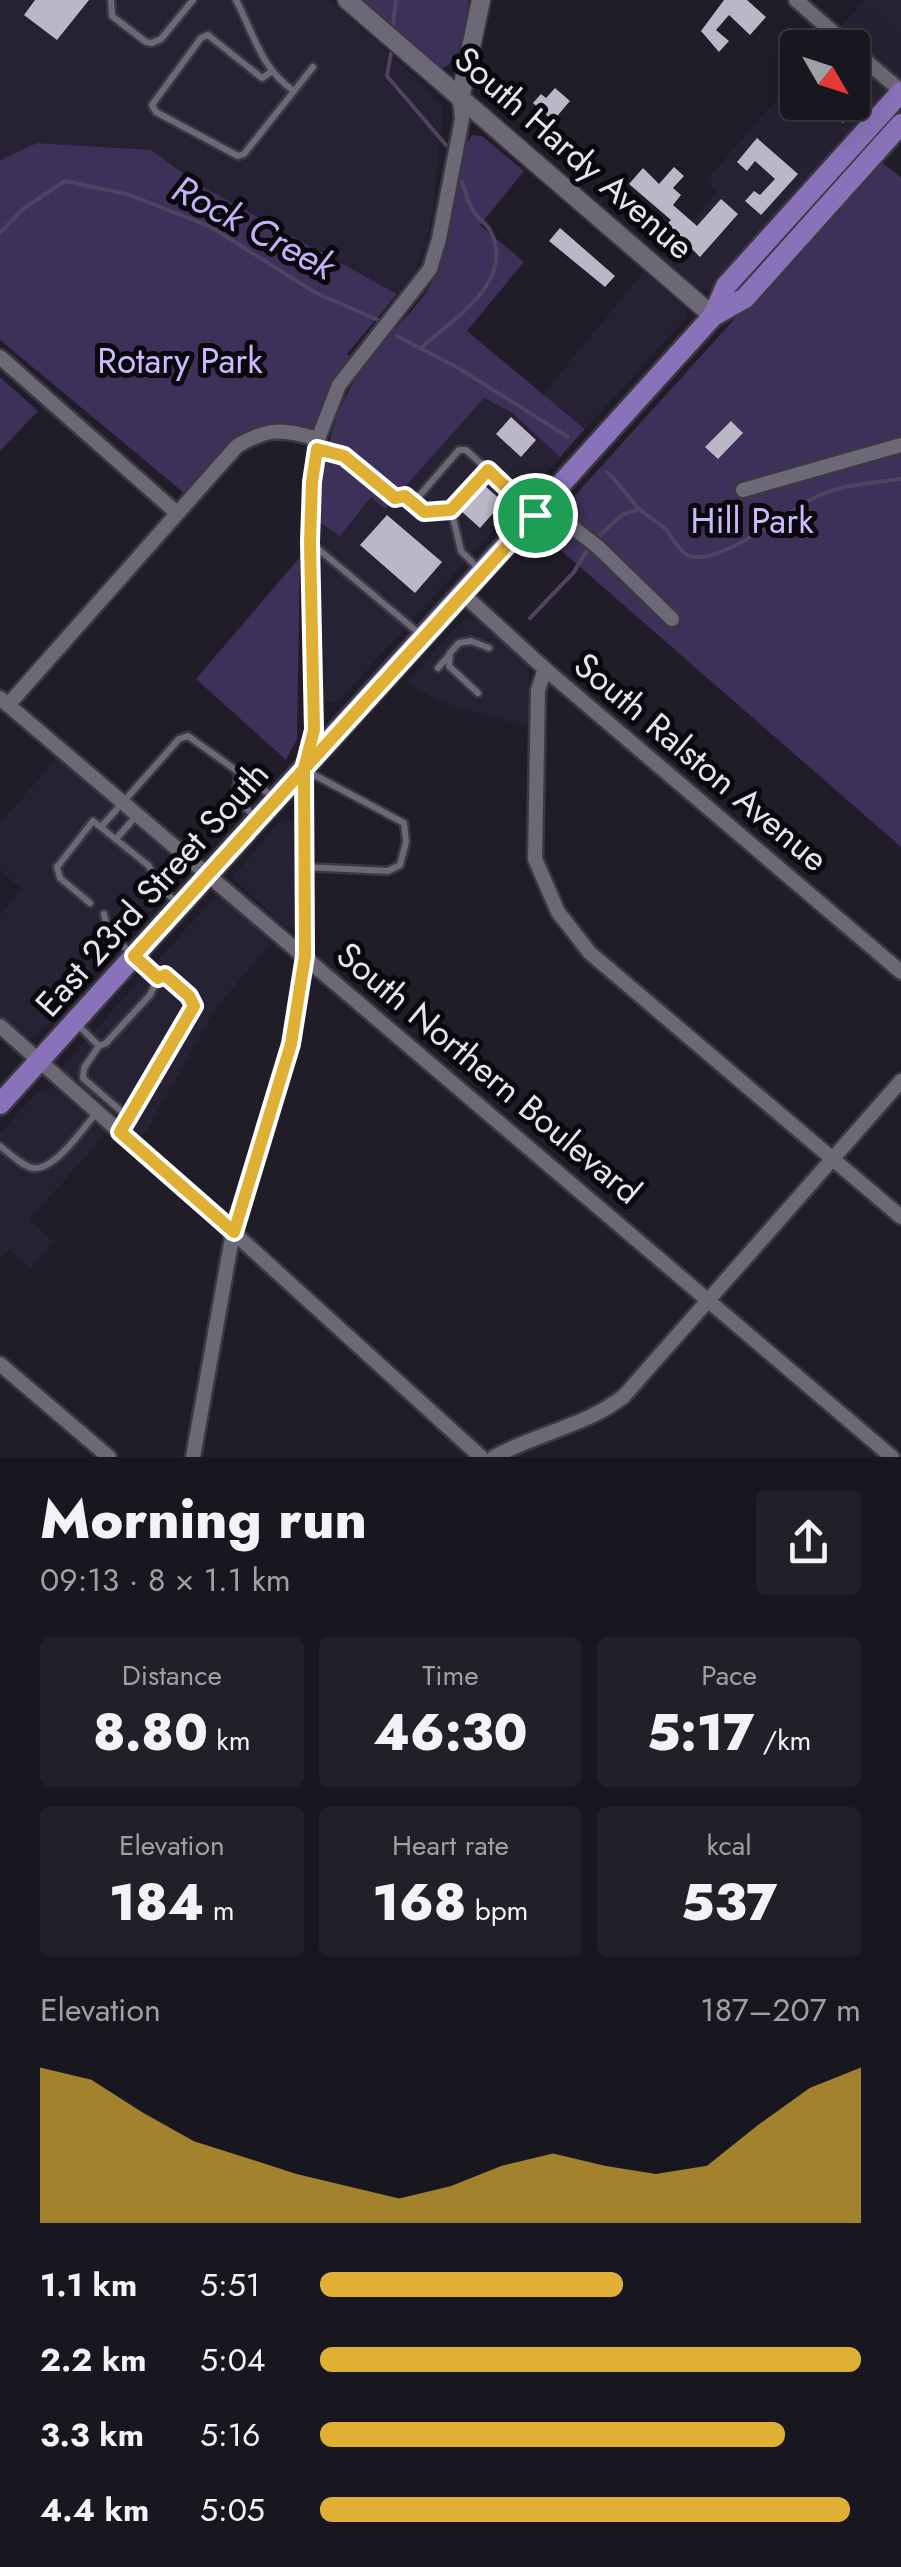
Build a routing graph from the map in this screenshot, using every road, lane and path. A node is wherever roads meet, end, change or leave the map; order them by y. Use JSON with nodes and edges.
{"nodes":[{"id":1,"x":111,"y":0,"type":"edge"},
{"id":2,"x":193,"y":0,"type":"edge"},
{"id":3,"x":236,"y":0,"type":"edge"},
{"id":4,"x":347,"y":0,"type":"edge"},
{"id":5,"x":481,"y":0,"type":"edge"},
{"id":6,"x":796,"y":0,"type":"edge"},
{"id":7,"x":831,"y":30,"type":"edge"},
{"id":8,"x":870,"y":64,"type":"edge"},
{"id":9,"x":313,"y":67,"type":"dead end"},
{"id":10,"x":271,"y":72,"type":"junction"},
{"id":11,"x":294,"y":91,"type":"junction"},
{"id":12,"x":901,"y":91,"type":"edge"},
{"id":13,"x":460,"y":99,"type":"junction"},
{"id":14,"x":901,"y":124,"type":"edge"},
{"id":15,"x":713,"y":316,"type":"junction"},
{"id":16,"x":0,"y":357,"type":"edge"},
{"id":17,"x":318,"y":444,"type":"junction"},
{"id":18,"x":901,"y":444,"type":"edge"},
{"id":19,"x":488,"y":470,"type":"junction"},
{"id":20,"x":743,"y":490,"type":"dead end"},
{"id":21,"x":412,"y":503,"type":"junction"},
{"id":22,"x":451,"y":510,"type":"junction"},
{"id":23,"x":540,"y":510,"type":"junction"},
{"id":24,"x":177,"y":513,"type":"junction"},
{"id":25,"x":310,"y":542,"type":"junction"},
{"id":26,"x":484,"y":573,"type":"junction"},
{"id":27,"x":464,"y":595,"type":"junction"},
{"id":28,"x":672,"y":619,"type":"dead end"},
{"id":29,"x":425,"y":638,"type":"junction"},
{"id":30,"x":489,"y":648,"type":"dead end"},
{"id":31,"x":450,"y":652,"type":"junction"},
{"id":32,"x":438,"y":668,"type":"dead end"},
{"id":33,"x":545,"y":669,"type":"junction"},
{"id":34,"x":478,"y":693,"type":"dead end"},
{"id":35,"x":4,"y":702,"type":"edge"},
{"id":36,"x":304,"y":769,"type":"junction"},
{"id":37,"x":238,"y":775,"type":"junction"},
{"id":38,"x":276,"y":799,"type":"junction"},
{"id":39,"x":123,"y":801,"type":"junction"},
{"id":40,"x":138,"y":814,"type":"junction"},
{"id":41,"x":258,"y":820,"type":"junction"},
{"id":42,"x":101,"y":827,"type":"junction"},
{"id":43,"x":116,"y":839,"type":"junction"},
{"id":44,"x":304,"y":866,"type":"junction"},
{"id":45,"x":209,"y":874,"type":"junction"},
{"id":46,"x":90,"y":903,"type":"dead end"},
{"id":47,"x":180,"y":906,"type":"junction"},
{"id":48,"x":104,"y":914,"type":"dead end"},
{"id":49,"x":134,"y":956,"type":"junction"},
{"id":50,"x":305,"y":956,"type":"junction"},
{"id":51,"x":901,"y":972,"type":"edge"},
{"id":52,"x":158,"y":978,"type":"junction"},
{"id":53,"x":75,"y":1022,"type":"junction"},
{"id":54,"x":1,"y":1030,"type":"edge"},
{"id":55,"x":99,"y":1046,"type":"junction"},
{"id":56,"x":40,"y":1060,"type":"junction"},
{"id":57,"x":901,"y":1081,"type":"edge"},
{"id":58,"x":88,"y":1092,"type":"junction"},
{"id":59,"x":1,"y":1101,"type":"edge"},
{"id":60,"x":98,"y":1112,"type":"junction"},
{"id":61,"x":129,"y":1118,"type":"junction"},
{"id":62,"x":120,"y":1132,"type":"junction"},
{"id":63,"x":0,"y":1146,"type":"edge"},
{"id":64,"x":833,"y":1158,"type":"junction"},
{"id":65,"x":901,"y":1216,"type":"edge"},
{"id":66,"x":234,"y":1232,"type":"junction"},
{"id":67,"x":709,"y":1301,"type":"junction"},
{"id":68,"x":0,"y":1364,"type":"edge"},
{"id":69,"x":109,"y":1457,"type":"edge"},
{"id":70,"x":193,"y":1457,"type":"edge"},
{"id":71,"x":481,"y":1457,"type":"edge"},
{"id":72,"x":494,"y":1457,"type":"edge"},
{"id":73,"x":892,"y":1457,"type":"edge"}],
"edges":[{"from":1,"to":2,"type":"lane"},
{"from":3,"to":10,"type":"lane"},
{"from":4,"to":13,"type":"street","name":"South Hardy Avenue"},
{"from":5,"to":13,"type":"street"},
{"from":6,"to":7,"type":"street"},
{"from":8,"to":12,"type":"street"},
{"from":9,"to":11,"type":"lane"},
{"from":10,"to":11,"type":"lane"},
{"from":10,"to":11,"type":"lane"},
{"from":12,"to":15,"type":"main road","name":"East 23rd Street South"},
{"from":13,"to":15,"type":"street","name":"South Hardy Avenue"},
{"from":13,"to":17,"type":"street"},
{"from":14,"to":15,"type":"main road","name":"East 23rd Street South"},
{"from":15,"to":23,"type":"main road","name":"East 23rd Street South"},
{"from":16,"to":24,"type":"street"},
{"from":17,"to":21,"type":"lane"},
{"from":17,"to":24,"type":"street"},
{"from":17,"to":25,"type":"street"},
{"from":18,"to":20,"type":"street"},
{"from":19,"to":21,"type":"lane"},
{"from":19,"to":22,"type":"lane"},
{"from":19,"to":23,"type":"lane"},
{"from":21,"to":22,"type":"lane"},
{"from":22,"to":26,"type":"lane"},
{"from":23,"to":26,"type":"main road","name":"East 23rd Street South"},
{"from":23,"to":28,"type":"street"},
{"from":24,"to":35,"type":"street"},
{"from":25,"to":29,"type":"lane"},
{"from":25,"to":36,"type":"street"},
{"from":26,"to":27,"type":"main road","name":"East 23rd Street South"},
{"from":27,"to":29,"type":"main road","name":"East 23rd Street South"},
{"from":27,"to":33,"type":"street","name":"South Ralston Avenue"},
{"from":29,"to":36,"type":"main road","name":"East 23rd Street South"},
{"from":30,"to":31,"type":"lane"},
{"from":31,"to":32,"type":"lane"},
{"from":31,"to":34,"type":"lane"},
{"from":33,"to":51,"type":"street","name":"South Ralston Avenue"},
{"from":33,"to":64,"type":"street"},
{"from":35,"to":39,"type":"street","name":"South Northern Boulevard"},
{"from":36,"to":38,"type":"main road","name":"East 23rd Street South"},
{"from":36,"to":44,"type":"street"},
{"from":36,"to":44,"type":"lane"},
{"from":37,"to":38,"type":"lane"},
{"from":37,"to":39,"type":"lane"},
{"from":37,"to":41,"type":"lane"},
{"from":38,"to":41,"type":"main road","name":"East 23rd Street South"},
{"from":39,"to":40,"type":"street","name":"South Northern Boulevard"},
{"from":39,"to":42,"type":"lane"},
{"from":40,"to":43,"type":"lane"},
{"from":40,"to":45,"type":"street","name":"South Northern Boulevard"},
{"from":41,"to":45,"type":"main road","name":"East 23rd Street South"},
{"from":42,"to":43,"type":"lane"},
{"from":42,"to":46,"type":"lane"},
{"from":43,"to":47,"type":"lane"},
{"from":44,"to":50,"type":"street"},
{"from":45,"to":47,"type":"main road","name":"East 23rd Street South"},
{"from":45,"to":50,"type":"street","name":"South Northern Boulevard"},
{"from":47,"to":49,"type":"main road","name":"East 23rd Street South"},
{"from":48,"to":49,"type":"lane"},
{"from":49,"to":52,"type":"lane"},
{"from":49,"to":53,"type":"main road","name":"East 23rd Street South"},
{"from":50,"to":66,"type":"street"},
{"from":50,"to":67,"type":"street","name":"South Northern Boulevard"},
{"from":52,"to":55,"type":"lane"},
{"from":52,"to":61,"type":"lane"},
{"from":53,"to":55,"type":"lane"},
{"from":53,"to":56,"type":"main road","name":"East 23rd Street South"},
{"from":54,"to":56,"type":"street"},
{"from":55,"to":58,"type":"lane"},
{"from":56,"to":58,"type":"street"},
{"from":56,"to":59,"type":"main road","name":"East 23rd Street South"},
{"from":57,"to":64,"type":"street"},
{"from":58,"to":60,"type":"street"},
{"from":58,"to":61,"type":"lane"},
{"from":60,"to":62,"type":"street"},
{"from":60,"to":63,"type":"lane"},
{"from":61,"to":62,"type":"lane"},
{"from":62,"to":66,"type":"street"},
{"from":64,"to":65,"type":"street"},
{"from":64,"to":67,"type":"street"},
{"from":66,"to":70,"type":"street"},
{"from":66,"to":71,"type":"street"},
{"from":67,"to":72,"type":"street"},
{"from":67,"to":73,"type":"street","name":"South Northern Boulevard"},
{"from":68,"to":69,"type":"street"}]}
